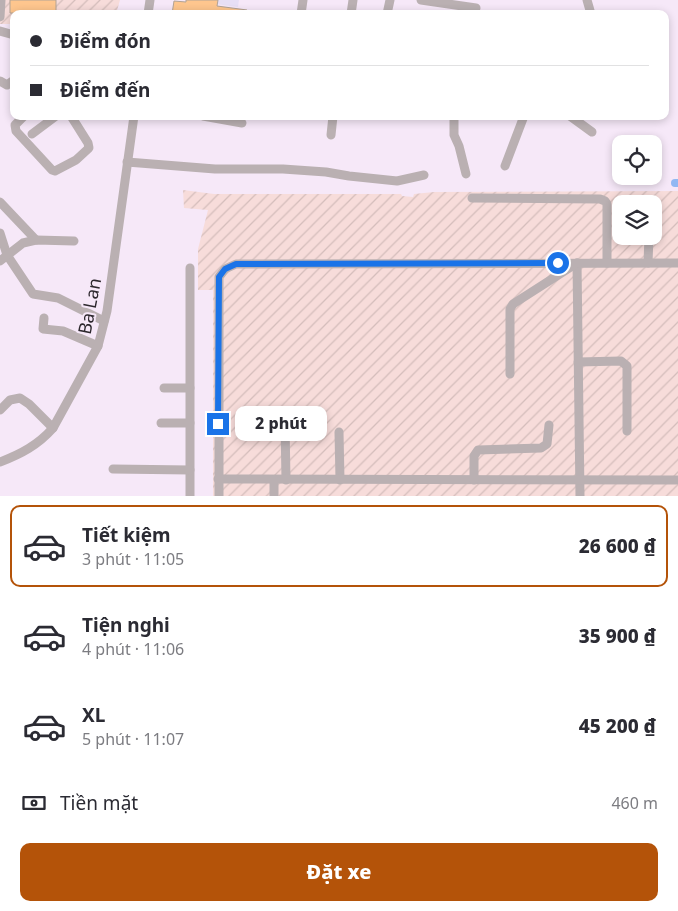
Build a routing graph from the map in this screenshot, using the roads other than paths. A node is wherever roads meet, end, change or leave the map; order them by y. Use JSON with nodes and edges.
{"nodes":[{"id":1,"x":1,"y":0,"type":"edge"},
{"id":2,"x":421,"y":0,"type":"edge"},
{"id":3,"x":476,"y":7,"type":"edge"},
{"id":4,"x":0,"y":17,"type":"edge"},
{"id":5,"x":20,"y":120,"type":"edge"},
{"id":6,"x":51,"y":120,"type":"edge"},
{"id":7,"x":74,"y":120,"type":"edge"},
{"id":8,"x":133,"y":120,"type":"edge"},
{"id":9,"x":225,"y":120,"type":"edge"},
{"id":10,"x":333,"y":120,"type":"edge"},
{"id":11,"x":454,"y":120,"type":"edge"},
{"id":12,"x":522,"y":120,"type":"edge"},
{"id":13,"x":576,"y":120,"type":"edge"},
{"id":14,"x":242,"y":123,"type":"dead end"},
{"id":15,"x":592,"y":132,"type":"dead end"},
{"id":16,"x":32,"y":134,"type":"dead end"},
{"id":17,"x":331,"y":135,"type":"dead end"},
{"id":18,"x":127,"y":162,"type":"junction"},
{"id":19,"x":505,"y":166,"type":"dead end"},
{"id":20,"x":424,"y":174,"type":"dead end"},
{"id":21,"x":466,"y":174,"type":"dead end"},
{"id":22,"x":472,"y":198,"type":"dead end"},
{"id":23,"x":0,"y":203,"type":"edge"},
{"id":24,"x":0,"y":233,"type":"edge"},
{"id":25,"x":36,"y":240,"type":"junction"},
{"id":26,"x":74,"y":241,"type":"dead end"},
{"id":27,"x":649,"y":245,"type":"edge"},
{"id":28,"x":7,"y":254,"type":"junction"},
{"id":29,"x":0,"y":261,"type":"edge"},
{"id":30,"x":577,"y":263,"type":"junction"},
{"id":31,"x":607,"y":263,"type":"junction"},
{"id":32,"x":648,"y":263,"type":"junction"},
{"id":33,"x":678,"y":263,"type":"edge"},
{"id":34,"x":190,"y":268,"type":"dead end"},
{"id":35,"x":44,"y":318,"type":"dead end"},
{"id":36,"x":104,"y":321,"type":"junction"},
{"id":37,"x":98,"y":346,"type":"junction"},
{"id":38,"x":578,"y":362,"type":"junction"},
{"id":39,"x":510,"y":374,"type":"dead end"},
{"id":40,"x":164,"y":388,"type":"dead end"},
{"id":41,"x":190,"y":388,"type":"junction"},
{"id":42,"x":0,"y":410,"type":"edge"},
{"id":43,"x":190,"y":423,"type":"junction"},
{"id":44,"x":161,"y":424,"type":"dead end"},
{"id":45,"x":285,"y":424,"type":"dead end"},
{"id":46,"x":549,"y":426,"type":"dead end"},
{"id":47,"x":53,"y":428,"type":"junction"},
{"id":48,"x":628,"y":431,"type":"dead end"},
{"id":49,"x":339,"y":432,"type":"dead end"},
{"id":50,"x":0,"y":462,"type":"edge"},
{"id":51,"x":113,"y":469,"type":"dead end"},
{"id":52,"x":190,"y":470,"type":"junction"},
{"id":53,"x":218,"y":479,"type":"junction"},
{"id":54,"x":274,"y":480,"type":"junction"},
{"id":55,"x":286,"y":480,"type":"junction"},
{"id":56,"x":340,"y":480,"type":"junction"},
{"id":57,"x":474,"y":480,"type":"junction"},
{"id":58,"x":580,"y":480,"type":"junction"},
{"id":59,"x":678,"y":480,"type":"edge"},
{"id":60,"x":190,"y":496,"type":"edge"},
{"id":61,"x":218,"y":496,"type":"edge"},
{"id":62,"x":274,"y":496,"type":"edge"},
{"id":63,"x":580,"y":496,"type":"edge"}],
"edges":[{"from":1,"to":4,"type":"street"},
{"from":2,"to":3,"type":"street"},
{"from":5,"to":7,"type":"street"},
{"from":6,"to":16,"type":"street"},
{"from":8,"to":18,"type":"street","name":"Ba Lan"},
{"from":9,"to":14,"type":"street"},
{"from":10,"to":17,"type":"street"},
{"from":11,"to":21,"type":"street"},
{"from":12,"to":19,"type":"street"},
{"from":13,"to":15,"type":"street"},
{"from":18,"to":20,"type":"street"},
{"from":18,"to":36,"type":"street","name":"Ba Lan"},
{"from":22,"to":31,"type":"street"},
{"from":23,"to":25,"type":"street"},
{"from":24,"to":28,"type":"street"},
{"from":25,"to":26,"type":"street"},
{"from":25,"to":28,"type":"street"},
{"from":27,"to":32,"type":"street"},
{"from":28,"to":29,"type":"street"},
{"from":28,"to":36,"type":"street"},
{"from":30,"to":31,"type":"street"},
{"from":30,"to":38,"type":"street"},
{"from":30,"to":39,"type":"street"},
{"from":30,"to":53,"type":"street"},
{"from":31,"to":32,"type":"street"},
{"from":32,"to":33,"type":"street"},
{"from":34,"to":41,"type":"street"},
{"from":35,"to":37,"type":"street"},
{"from":36,"to":37,"type":"street","name":"Ba Lan"},
{"from":37,"to":47,"type":"street","name":"Ba Lan"},
{"from":38,"to":48,"type":"street"},
{"from":38,"to":58,"type":"street"},
{"from":40,"to":41,"type":"street"},
{"from":41,"to":43,"type":"street"},
{"from":42,"to":47,"type":"street"},
{"from":43,"to":44,"type":"street"},
{"from":43,"to":52,"type":"street"},
{"from":45,"to":55,"type":"street"},
{"from":46,"to":57,"type":"street"},
{"from":47,"to":50,"type":"street","name":"Ba Lan"},
{"from":49,"to":56,"type":"street"},
{"from":51,"to":52,"type":"street"},
{"from":52,"to":60,"type":"street"},
{"from":53,"to":54,"type":"street"},
{"from":53,"to":61,"type":"street"},
{"from":54,"to":55,"type":"street"},
{"from":54,"to":62,"type":"street"},
{"from":55,"to":56,"type":"street"},
{"from":56,"to":57,"type":"street"},
{"from":57,"to":58,"type":"street"},
{"from":58,"to":59,"type":"street"},
{"from":58,"to":63,"type":"street"}]}
